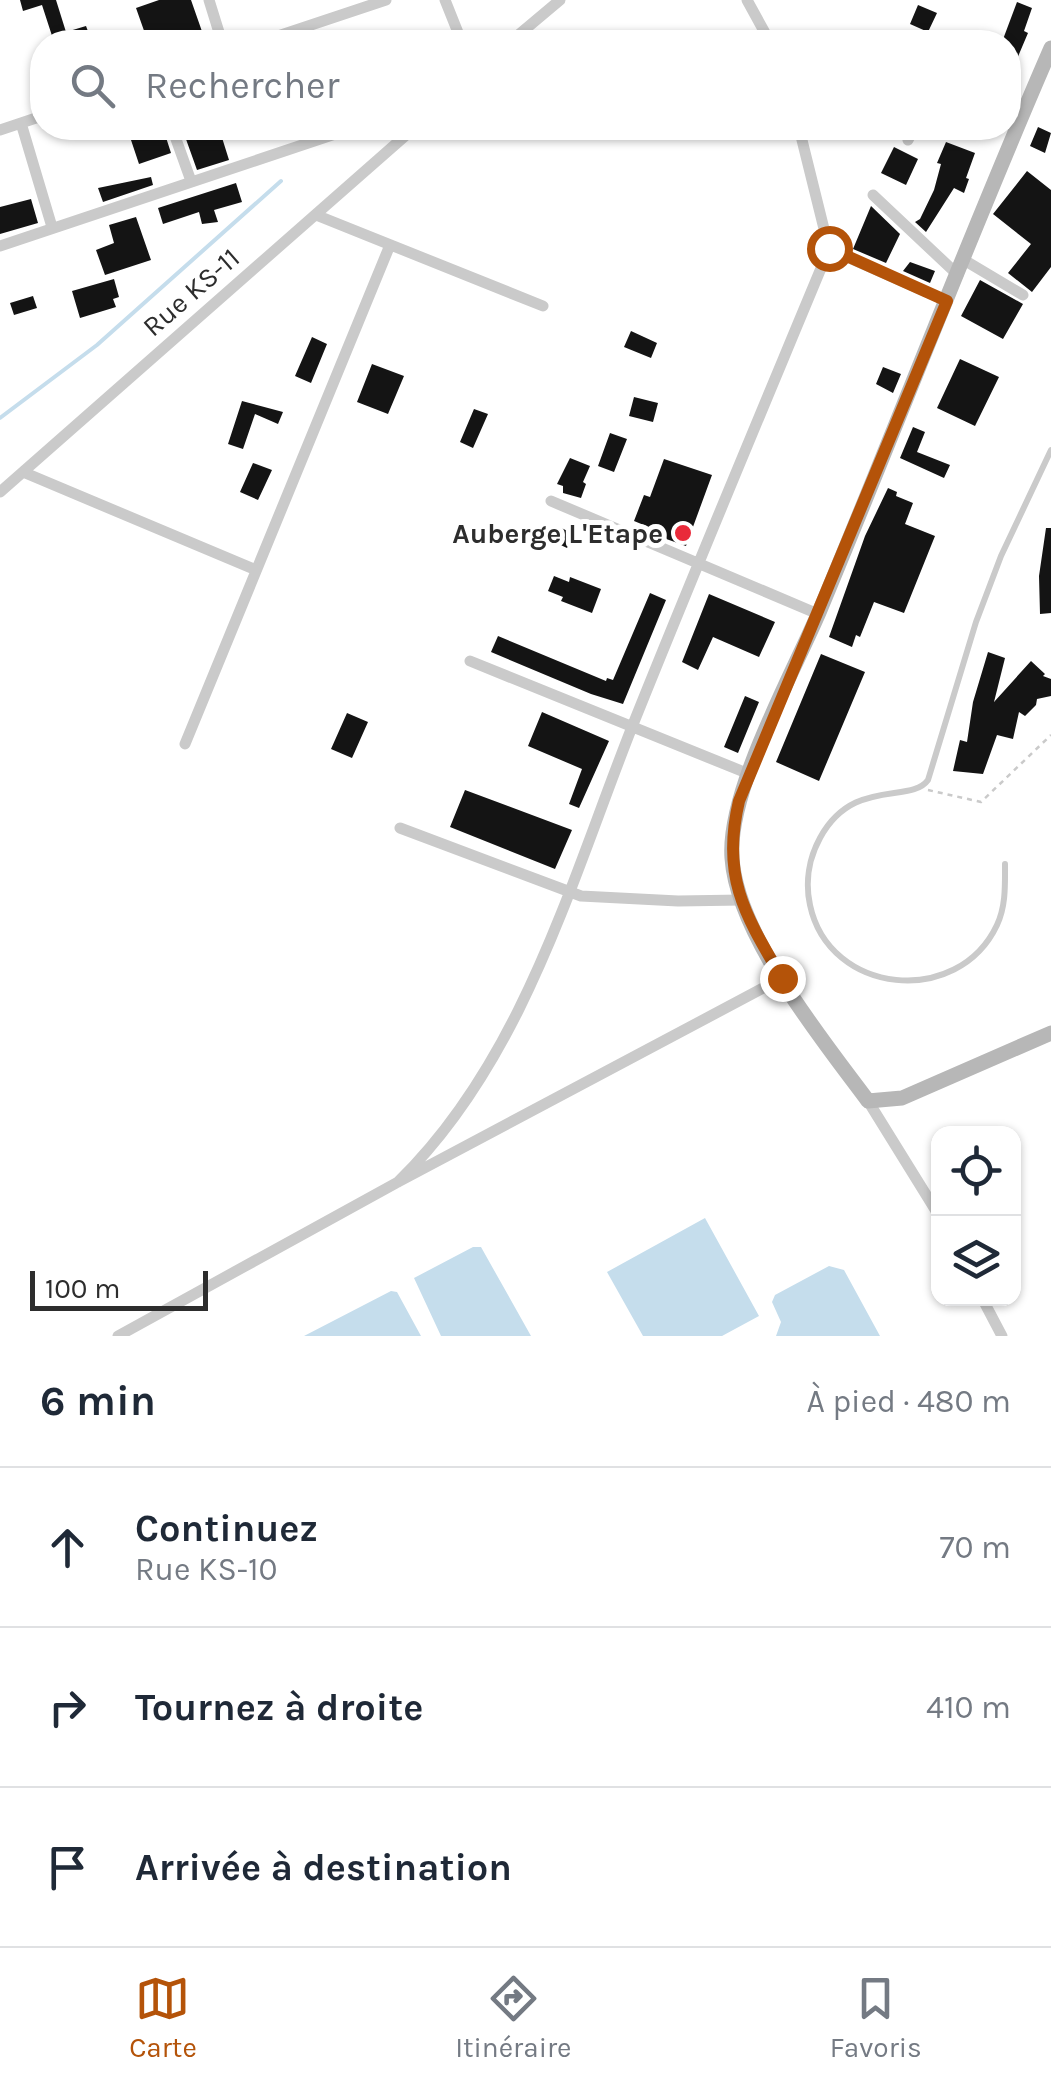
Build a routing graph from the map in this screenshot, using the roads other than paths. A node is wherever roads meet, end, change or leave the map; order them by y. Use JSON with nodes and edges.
{"nodes":[{"id":1,"x":209,"y":0,"type":"edge"},
{"id":2,"x":386,"y":0,"type":"edge"},
{"id":3,"x":444,"y":0,"type":"edge"},
{"id":4,"x":560,"y":0,"type":"edge"},
{"id":5,"x":747,"y":0,"type":"edge"},
{"id":6,"x":218,"y":30,"type":"edge"},
{"id":7,"x":296,"y":30,"type":"edge"},
{"id":8,"x":457,"y":30,"type":"edge"},
{"id":9,"x":524,"y":30,"type":"edge"},
{"id":10,"x":763,"y":30,"type":"edge"},
{"id":11,"x":1051,"y":48,"type":"edge"},
{"id":12,"x":1021,"y":104,"type":"edge"},
{"id":13,"x":1026,"y":106,"type":"junction"},
{"id":14,"x":1021,"y":118,"type":"edge"},
{"id":15,"x":30,"y":119,"type":"edge"},
{"id":16,"x":21,"y":122,"type":"junction"},
{"id":17,"x":0,"y":130,"type":"edge"},
{"id":18,"x":176,"y":140,"type":"edge"},
{"id":19,"x":316,"y":140,"type":"edge"},
{"id":20,"x":400,"y":140,"type":"edge"},
{"id":21,"x":802,"y":140,"type":"edge"},
{"id":22,"x":1012,"y":140,"type":"edge"},
{"id":23,"x":191,"y":182,"type":"junction"},
{"id":24,"x":872,"y":195,"type":"dead end"},
{"id":25,"x":316,"y":215,"type":"junction"},
{"id":26,"x":52,"y":227,"type":"junction"},
{"id":27,"x":390,"y":245,"type":"junction"},
{"id":28,"x":0,"y":246,"type":"edge"},
{"id":29,"x":829,"y":248,"type":"junction"},
{"id":30,"x":961,"y":268,"type":"junction"},
{"id":31,"x":1024,"y":295,"type":"dead end"},
{"id":32,"x":947,"y":301,"type":"junction"},
{"id":33,"x":543,"y":306,"type":"dead end"},
{"id":34,"x":1051,"y":450,"type":"edge"},
{"id":35,"x":23,"y":472,"type":"junction"},
{"id":36,"x":0,"y":492,"type":"edge"},
{"id":37,"x":551,"y":501,"type":"dead end"},
{"id":38,"x":699,"y":564,"type":"junction"},
{"id":39,"x":256,"y":570,"type":"junction"},
{"id":40,"x":818,"y":614,"type":"junction"},
{"id":41,"x":470,"y":661,"type":"dead end"},
{"id":42,"x":632,"y":728,"type":"junction"},
{"id":43,"x":184,"y":744,"type":"dead end"},
{"id":44,"x":749,"y":774,"type":"junction"},
{"id":45,"x":400,"y":828,"type":"dead end"},
{"id":46,"x":1005,"y":864,"type":"dead end"},
{"id":47,"x":569,"y":892,"type":"junction"},
{"id":48,"x":742,"y":900,"type":"junction"},
{"id":49,"x":782,"y":978,"type":"junction"},
{"id":50,"x":1051,"y":1034,"type":"edge"},
{"id":51,"x":868,"y":1101,"type":"junction"},
{"id":52,"x":398,"y":1182,"type":"junction"},
{"id":53,"x":931,"y":1203,"type":"edge"},
{"id":54,"x":986,"y":1306,"type":"edge"},
{"id":55,"x":118,"y":1336,"type":"edge"},
{"id":56,"x":1002,"y":1336,"type":"edge"}],
"edges":[{"from":1,"to":6,"type":"street"},
{"from":2,"to":7,"type":"street"},
{"from":3,"to":8,"type":"street"},
{"from":4,"to":9,"type":"street"},
{"from":5,"to":10,"type":"street"},
{"from":11,"to":13,"type":"street"},
{"from":12,"to":13,"type":"street"},
{"from":13,"to":14,"type":"street"},
{"from":15,"to":16,"type":"street"},
{"from":16,"to":17,"type":"street"},
{"from":16,"to":26,"type":"street"},
{"from":18,"to":23,"type":"street"},
{"from":19,"to":23,"type":"street"},
{"from":20,"to":25,"type":"street","name":"Rue KS-11"},
{"from":21,"to":29,"type":"street"},
{"from":22,"to":30,"type":"street"},
{"from":23,"to":26,"type":"street"},
{"from":24,"to":30,"type":"street"},
{"from":25,"to":27,"type":"street"},
{"from":25,"to":35,"type":"street","name":"Rue KS-11"},
{"from":26,"to":28,"type":"street"},
{"from":27,"to":33,"type":"street"},
{"from":27,"to":39,"type":"street"},
{"from":29,"to":32,"type":"street"},
{"from":29,"to":38,"type":"street"},
{"from":30,"to":31,"type":"street"},
{"from":30,"to":32,"type":"street"},
{"from":32,"to":40,"type":"street"},
{"from":34,"to":46,"type":"lane"},
{"from":35,"to":36,"type":"street","name":"Rue KS-11"},
{"from":35,"to":39,"type":"street"},
{"from":37,"to":38,"type":"street"},
{"from":38,"to":40,"type":"street"},
{"from":38,"to":42,"type":"street"},
{"from":39,"to":43,"type":"street"},
{"from":40,"to":44,"type":"street"},
{"from":41,"to":42,"type":"street"},
{"from":42,"to":44,"type":"street"},
{"from":42,"to":47,"type":"street"},
{"from":44,"to":48,"type":"street"},
{"from":45,"to":47,"type":"street"},
{"from":47,"to":48,"type":"street"},
{"from":47,"to":52,"type":"street"},
{"from":48,"to":49,"type":"street"},
{"from":49,"to":51,"type":"street"},
{"from":49,"to":52,"type":"street"},
{"from":50,"to":51,"type":"street"},
{"from":51,"to":53,"type":"street"},
{"from":52,"to":55,"type":"street"},
{"from":54,"to":56,"type":"street"}]}
